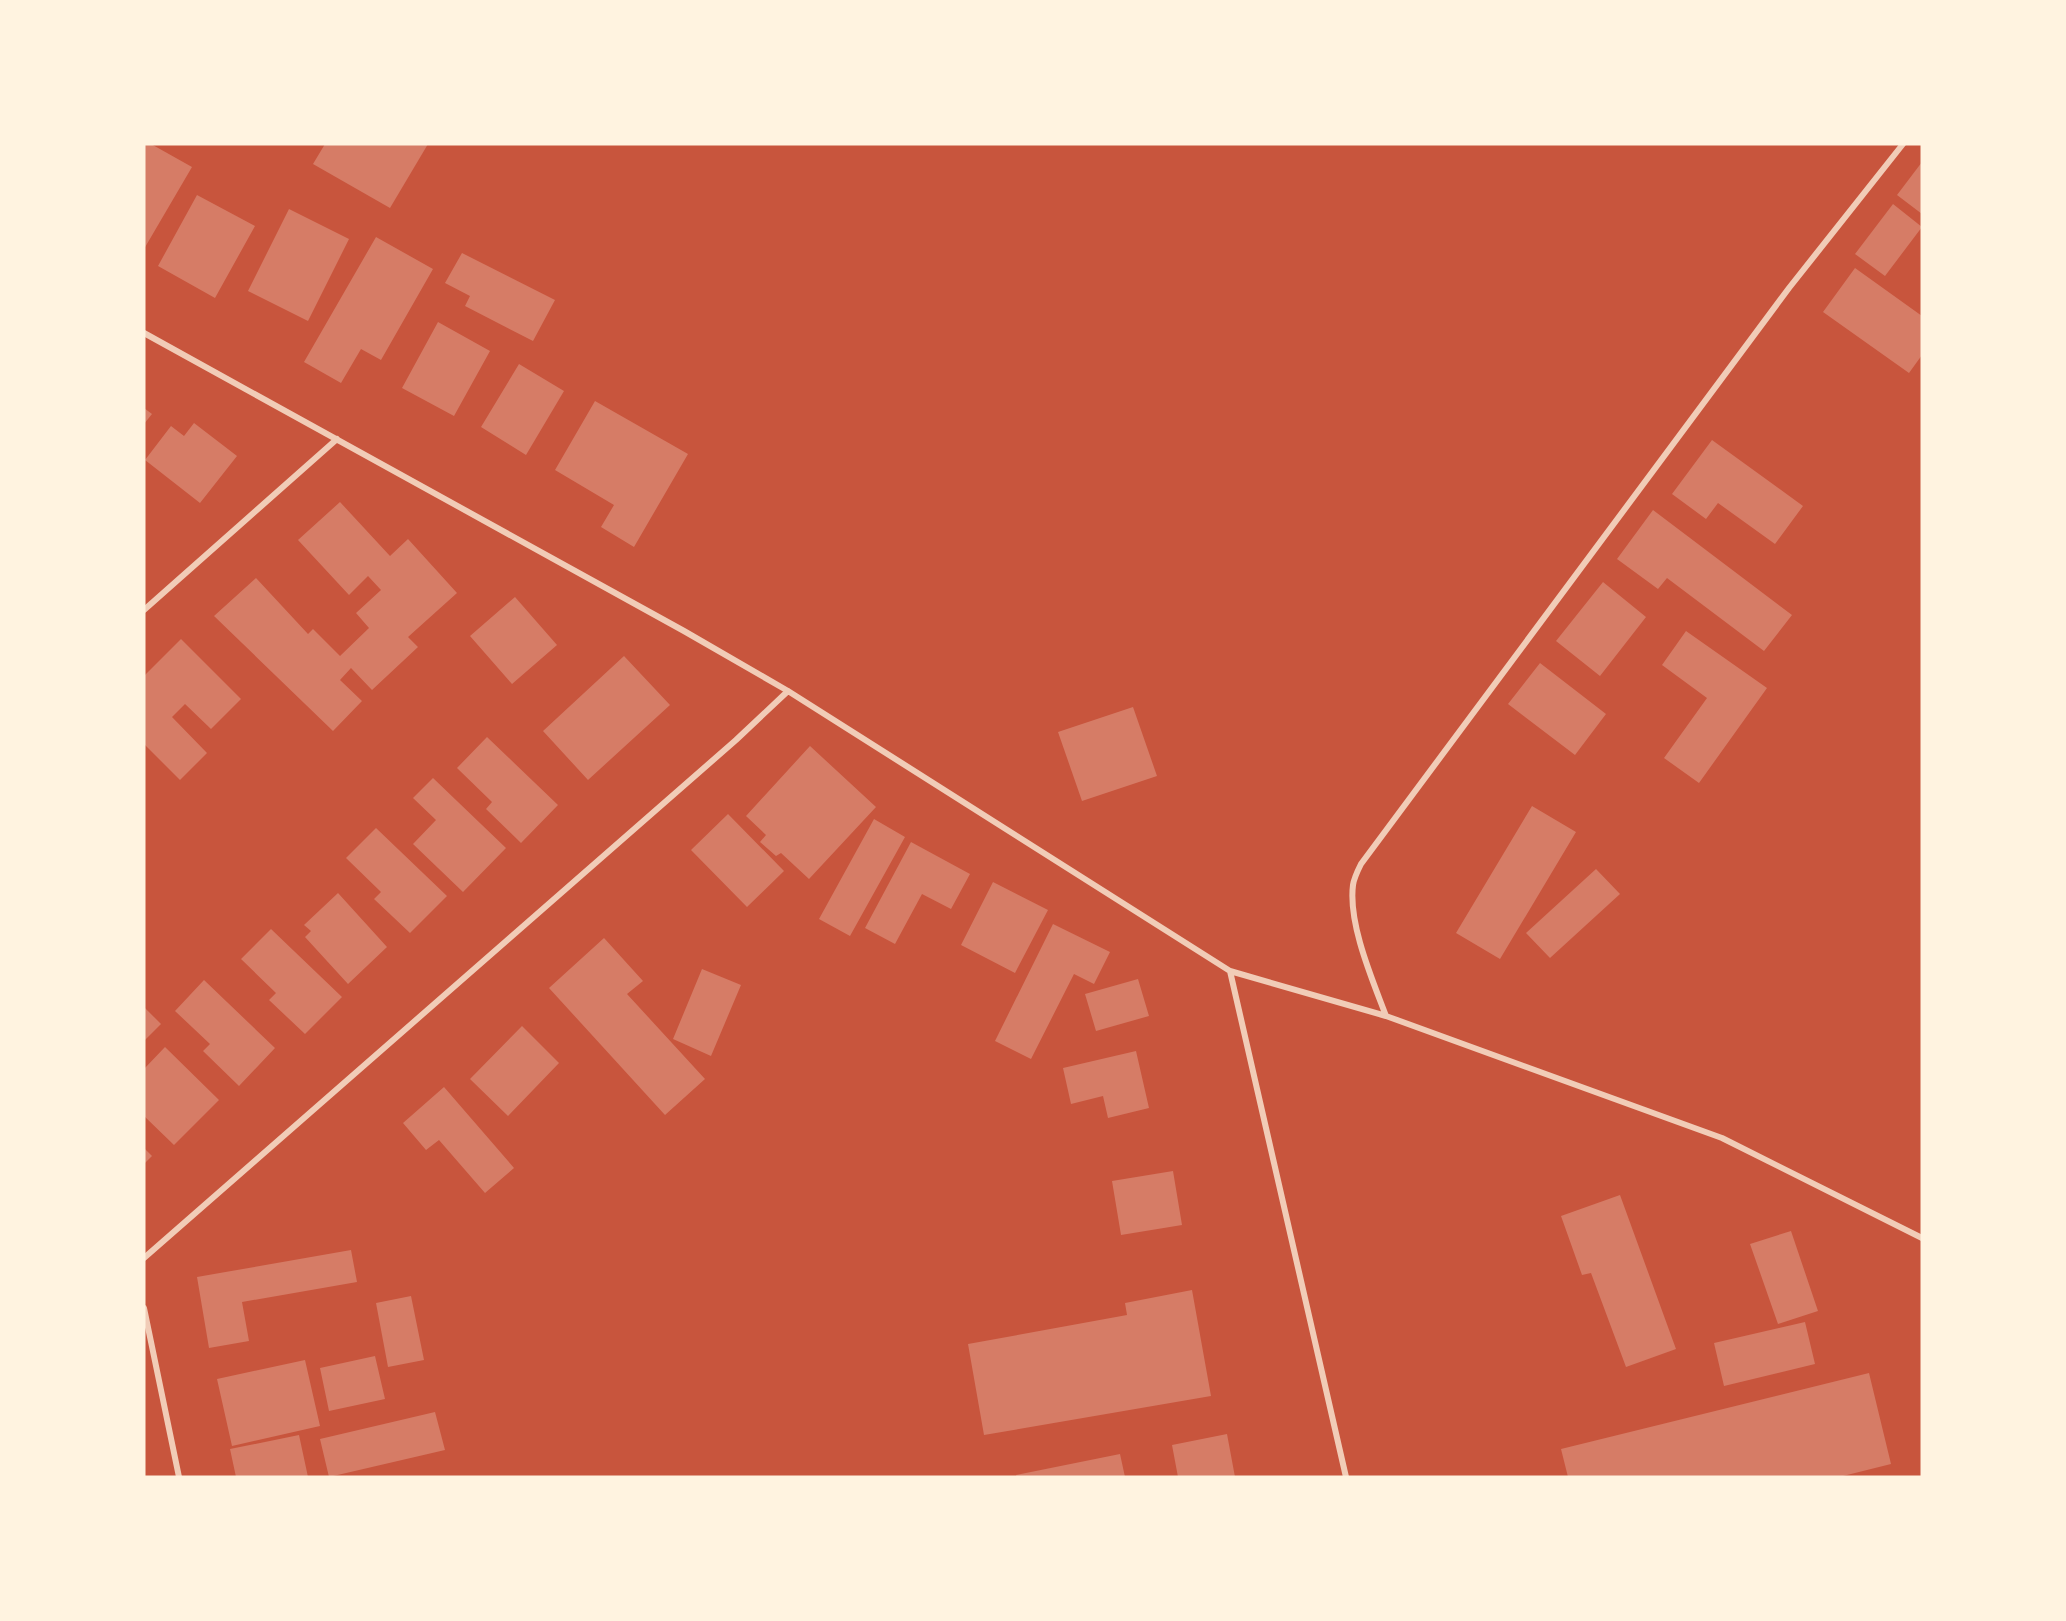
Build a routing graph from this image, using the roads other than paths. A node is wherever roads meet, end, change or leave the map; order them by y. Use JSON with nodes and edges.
{"nodes":[{"id":1,"x":1903,"y":144,"type":"edge"},
{"id":2,"x":144,"y":333,"type":"edge"},
{"id":3,"x":337,"y":439,"type":"junction"},
{"id":4,"x":144,"y":610,"type":"edge"},
{"id":5,"x":788,"y":690,"type":"junction"},
{"id":6,"x":1230,"y":972,"type":"junction"},
{"id":7,"x":1386,"y":1017,"type":"junction"},
{"id":8,"x":1922,"y":1238,"type":"edge"},
{"id":9,"x":144,"y":1258,"type":"edge"},
{"id":10,"x":144,"y":1308,"type":"edge"},
{"id":11,"x":179,"y":1477,"type":"edge"},
{"id":12,"x":1346,"y":1477,"type":"edge"}],
"edges":[{"from":1,"to":7,"type":"street"},
{"from":2,"to":3,"type":"street"},
{"from":3,"to":4,"type":"street"},
{"from":3,"to":5,"type":"street"},
{"from":5,"to":6,"type":"street"},
{"from":5,"to":9,"type":"street"},
{"from":6,"to":7,"type":"street"},
{"from":6,"to":12,"type":"street"},
{"from":7,"to":8,"type":"street"},
{"from":10,"to":11,"type":"street"}]}
